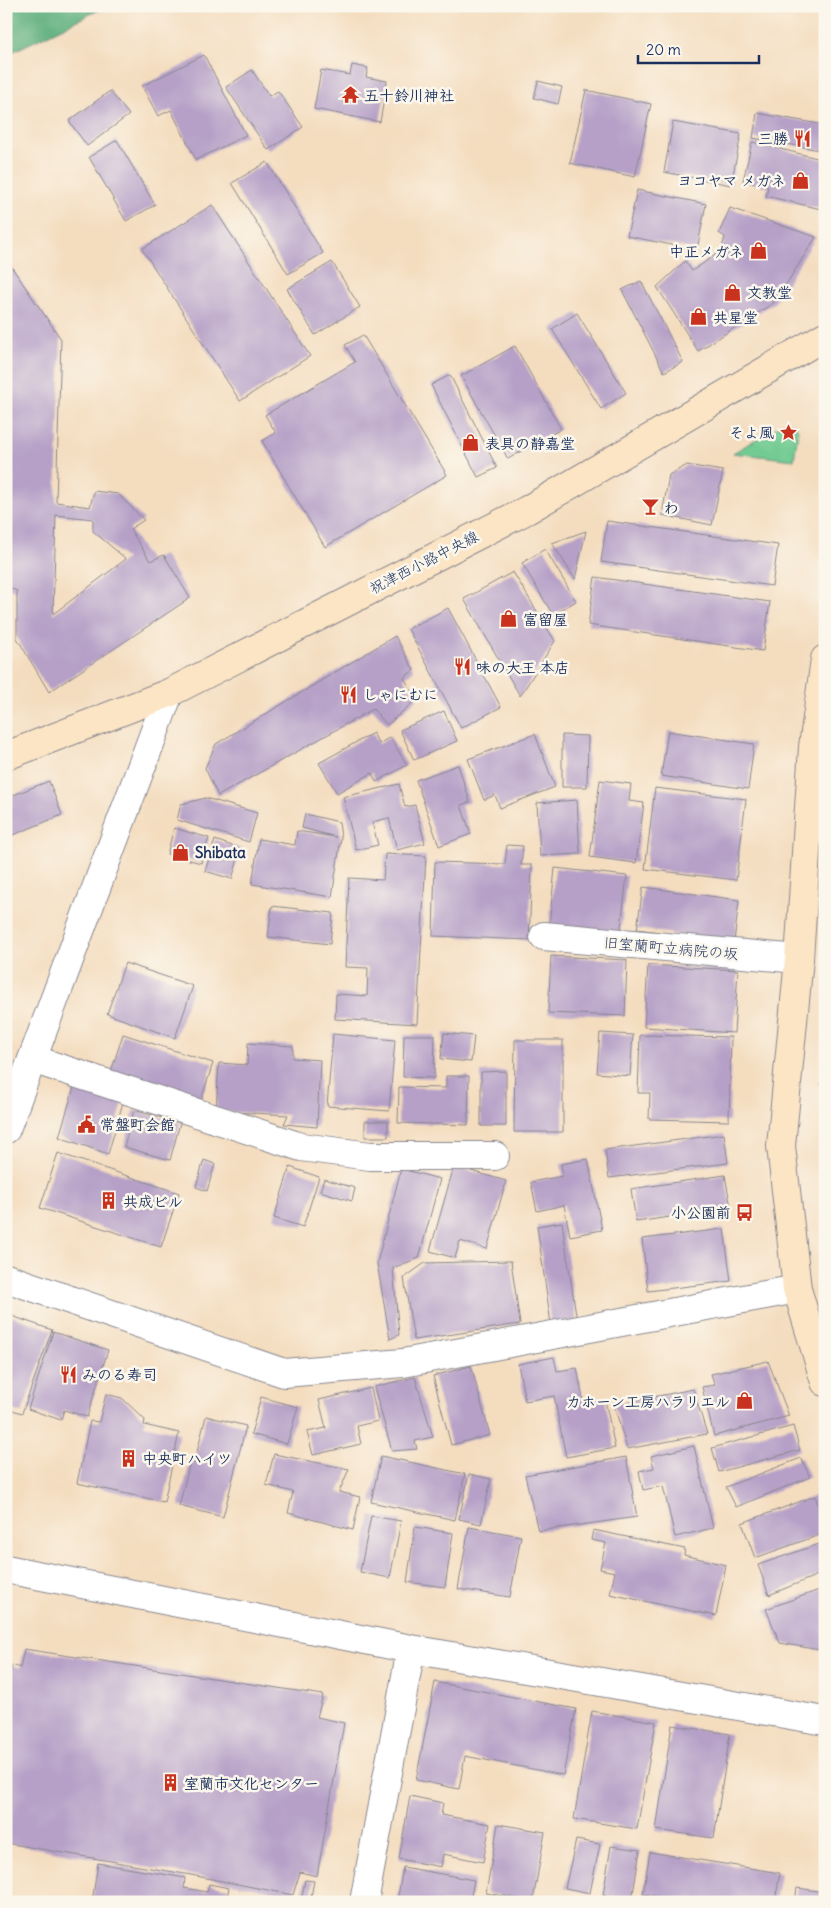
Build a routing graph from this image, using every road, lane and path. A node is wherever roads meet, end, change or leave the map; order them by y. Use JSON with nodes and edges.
{"nodes":[{"id":1,"x":825,"y":336,"type":"edge"},
{"id":2,"x":825,"y":659,"type":"edge"},
{"id":3,"x":169,"y":693,"type":"junction"},
{"id":4,"x":819,"y":748,"type":"edge"},
{"id":5,"x":6,"y":756,"type":"edge"},
{"id":6,"x":544,"y":936,"type":"dead end"},
{"id":7,"x":799,"y":959,"type":"junction"},
{"id":8,"x":32,"y":1059,"type":"junction"},
{"id":9,"x":6,"y":1129,"type":"edge"},
{"id":10,"x":495,"y":1156,"type":"dead end"},
{"id":11,"x":6,"y":1278,"type":"edge"},
{"id":12,"x":797,"y":1289,"type":"junction"},
{"id":13,"x":825,"y":1382,"type":"edge"},
{"id":14,"x":6,"y":1568,"type":"edge"},
{"id":15,"x":411,"y":1649,"type":"junction"},
{"id":16,"x":825,"y":1721,"type":"edge"},
{"id":17,"x":364,"y":1902,"type":"edge"}],
"edges":[{"from":1,"to":3,"type":"main road","name":"祝津西小路中央線"},
{"from":2,"to":4,"type":"main road"},
{"from":3,"to":5,"type":"main road","name":"祝津西小路中央線"},
{"from":3,"to":8,"type":"street"},
{"from":4,"to":7,"type":"main road"},
{"from":6,"to":7,"type":"street","name":"旧室蘭町立病院の坂"},
{"from":7,"to":12,"type":"main road"},
{"from":8,"to":9,"type":"street"},
{"from":8,"to":10,"type":"street"},
{"from":11,"to":12,"type":"street"},
{"from":12,"to":13,"type":"main road"},
{"from":14,"to":15,"type":"street"},
{"from":15,"to":16,"type":"street"},
{"from":15,"to":17,"type":"street"}]}
